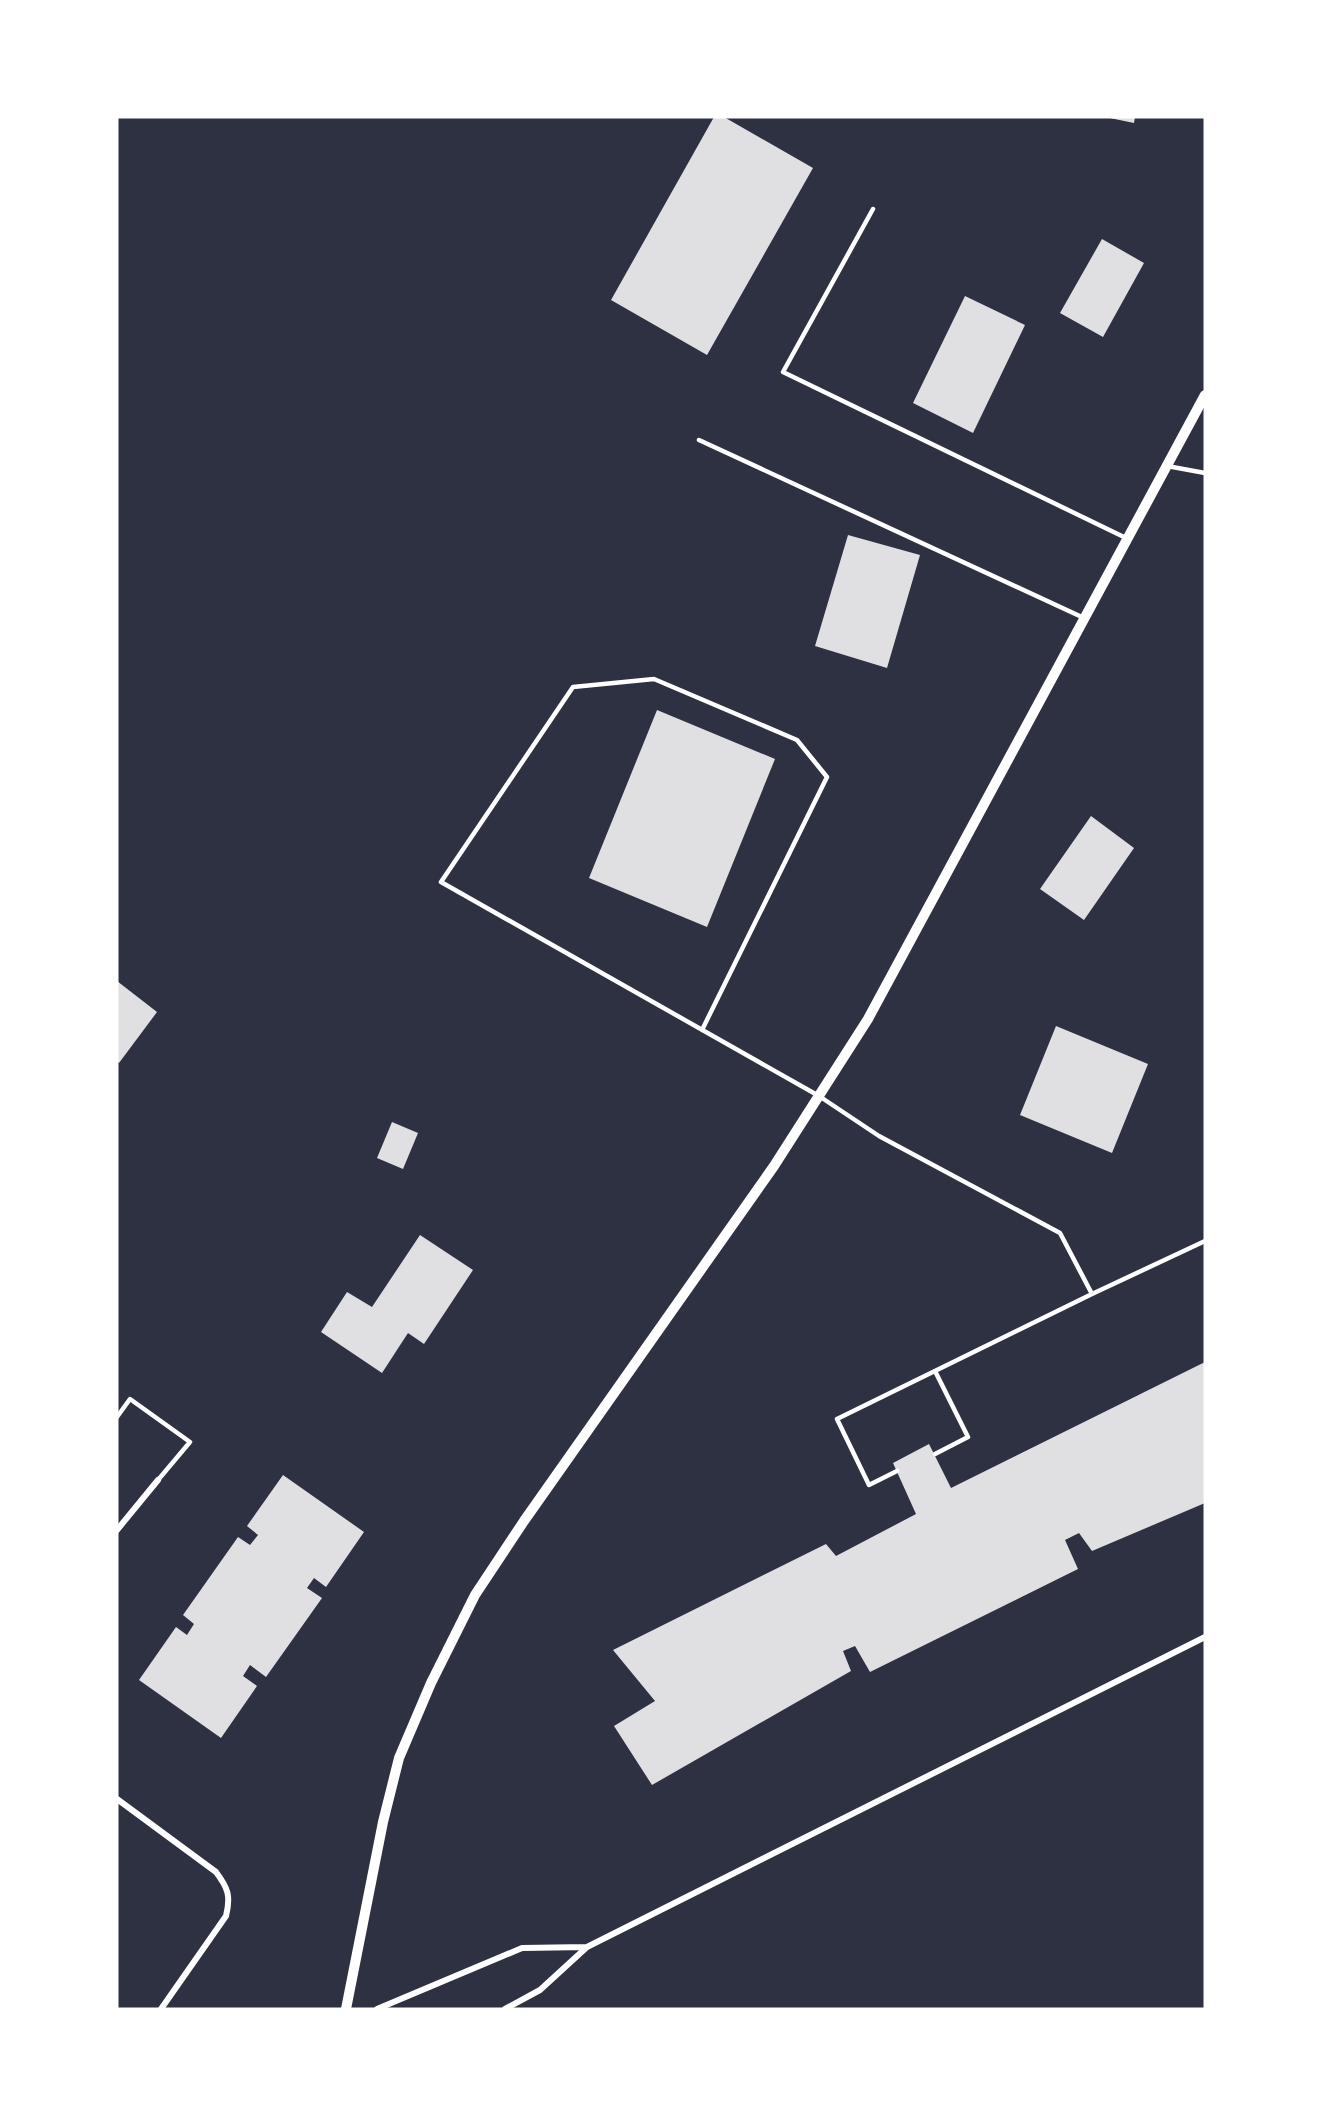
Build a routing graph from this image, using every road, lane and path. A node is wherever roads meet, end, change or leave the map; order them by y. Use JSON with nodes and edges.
{"nodes":[{"id":1,"x":873,"y":209,"type":"dead end"},
{"id":2,"x":1205,"y":395,"type":"edge"},
{"id":3,"x":699,"y":440,"type":"dead end"},
{"id":4,"x":1167,"y":466,"type":"junction"},
{"id":5,"x":1205,"y":473,"type":"edge"},
{"id":6,"x":1128,"y":539,"type":"junction"},
{"id":7,"x":1086,"y":619,"type":"junction"},
{"id":8,"x":702,"y":1030,"type":"junction"},
{"id":9,"x":819,"y":1096,"type":"junction"},
{"id":10,"x":1205,"y":1241,"type":"edge"},
{"id":11,"x":1092,"y":1294,"type":"junction"},
{"id":12,"x":935,"y":1371,"type":"junction"},
{"id":13,"x":117,"y":1417,"type":"edge"},
{"id":14,"x":934,"y":1454,"type":"dead end"},
{"id":15,"x":897,"y":1471,"type":"dead end"},
{"id":16,"x":158,"y":1480,"type":"joint"},
{"id":17,"x":117,"y":1530,"type":"edge"},
{"id":18,"x":1205,"y":1637,"type":"edge"},
{"id":19,"x":117,"y":1799,"type":"edge"},
{"id":20,"x":587,"y":1947,"type":"junction"},
{"id":21,"x":161,"y":2009,"type":"edge"},
{"id":22,"x":346,"y":2009,"type":"edge"},
{"id":23,"x":376,"y":2009,"type":"edge"},
{"id":24,"x":505,"y":2009,"type":"edge"}],
"edges":[{"from":1,"to":6,"type":"lane"},
{"from":2,"to":4,"type":"street"},
{"from":3,"to":7,"type":"lane"},
{"from":4,"to":5,"type":"lane"},
{"from":4,"to":6,"type":"street"},
{"from":6,"to":7,"type":"street"},
{"from":7,"to":9,"type":"street"},
{"from":8,"to":8,"type":"lane"},
{"from":8,"to":9,"type":"lane"},
{"from":9,"to":11,"type":"lane"},
{"from":9,"to":22,"type":"street"},
{"from":10,"to":11,"type":"lane"},
{"from":11,"to":12,"type":"lane"},
{"from":12,"to":14,"type":"lane"},
{"from":12,"to":15,"type":"lane"},
{"from":13,"to":16,"type":"lane"},
{"from":16,"to":17,"type":"street"},
{"from":18,"to":20,"type":"street"},
{"from":19,"to":21,"type":"street"},
{"from":20,"to":23,"type":"street"},
{"from":20,"to":24,"type":"street"}]}
